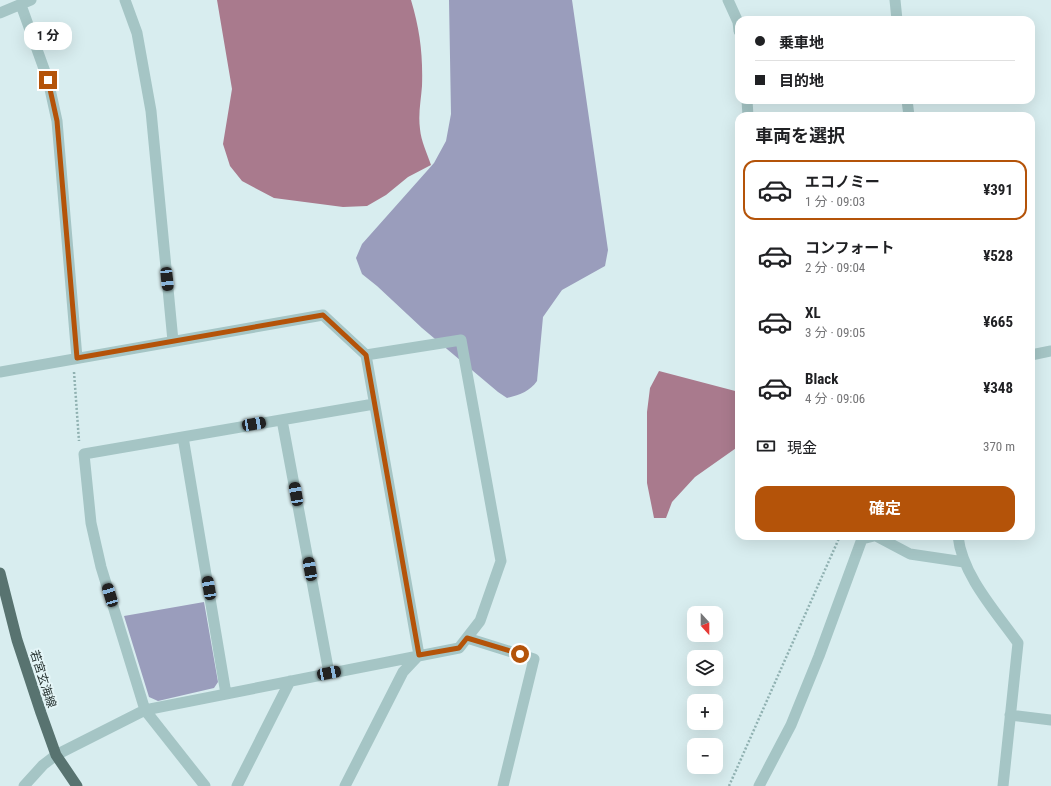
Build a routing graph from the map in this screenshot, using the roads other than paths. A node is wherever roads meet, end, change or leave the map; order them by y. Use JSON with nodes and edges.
{"nodes":[{"id":1,"x":125,"y":0,"type":"edge"},
{"id":2,"x":728,"y":0,"type":"edge"},
{"id":3,"x":895,"y":0,"type":"edge"},
{"id":4,"x":26,"y":2,"type":"edge"},
{"id":5,"x":0,"y":13,"type":"edge"},
{"id":6,"x":735,"y":16,"type":"edge"},
{"id":7,"x":897,"y":16,"type":"edge"},
{"id":8,"x":173,"y":340,"type":"junction"},
{"id":9,"x":1051,"y":351,"type":"edge"},
{"id":10,"x":1035,"y":353,"type":"edge"},
{"id":11,"x":366,"y":355,"type":"junction"},
{"id":12,"x":77,"y":358,"type":"junction"},
{"id":13,"x":0,"y":372,"type":"edge"},
{"id":14,"x":374,"y":404,"type":"junction"},
{"id":15,"x":282,"y":420,"type":"junction"},
{"id":16,"x":183,"y":437,"type":"junction"},
{"id":17,"x":862,"y":540,"type":"edge"},
{"id":18,"x":883,"y":540,"type":"edge"},
{"id":19,"x":959,"y":540,"type":"edge"},
{"id":20,"x":964,"y":562,"type":"junction"},
{"id":21,"x":0,"y":573,"type":"edge"},
{"id":22,"x":467,"y":638,"type":"junction"},
{"id":23,"x":419,"y":655,"type":"junction"},
{"id":24,"x":329,"y":673,"type":"junction"},
{"id":25,"x":290,"y":681,"type":"junction"},
{"id":26,"x":226,"y":694,"type":"junction"},
{"id":27,"x":145,"y":710,"type":"junction"},
{"id":28,"x":1010,"y":716,"type":"junction"},
{"id":29,"x":1051,"y":720,"type":"edge"},
{"id":30,"x":56,"y":755,"type":"junction"},
{"id":31,"x":24,"y":786,"type":"edge"},
{"id":32,"x":77,"y":786,"type":"edge"},
{"id":33,"x":205,"y":786,"type":"edge"},
{"id":34,"x":237,"y":786,"type":"edge"},
{"id":35,"x":345,"y":786,"type":"edge"},
{"id":36,"x":503,"y":786,"type":"edge"},
{"id":37,"x":759,"y":786,"type":"edge"},
{"id":38,"x":1003,"y":786,"type":"edge"}],
"edges":[{"from":1,"to":8,"type":"street"},
{"from":2,"to":6,"type":"street"},
{"from":3,"to":7,"type":"street"},
{"from":4,"to":5,"type":"street"},
{"from":4,"to":12,"type":"street"},
{"from":8,"to":11,"type":"street"},
{"from":8,"to":12,"type":"street"},
{"from":9,"to":10,"type":"street"},
{"from":11,"to":14,"type":"street"},
{"from":11,"to":22,"type":"street"},
{"from":12,"to":13,"type":"street"},
{"from":14,"to":15,"type":"street"},
{"from":14,"to":23,"type":"street"},
{"from":15,"to":16,"type":"street"},
{"from":15,"to":24,"type":"street"},
{"from":16,"to":26,"type":"street"},
{"from":16,"to":27,"type":"street"},
{"from":17,"to":37,"type":"street"},
{"from":18,"to":20,"type":"street"},
{"from":19,"to":20,"type":"street"},
{"from":20,"to":28,"type":"street"},
{"from":21,"to":30,"type":"main road","name":"若宮玄海線"},
{"from":22,"to":23,"type":"street"},
{"from":22,"to":36,"type":"street"},
{"from":23,"to":24,"type":"street"},
{"from":23,"to":35,"type":"street"},
{"from":24,"to":25,"type":"street"},
{"from":25,"to":26,"type":"street"},
{"from":25,"to":34,"type":"street"},
{"from":26,"to":27,"type":"street"},
{"from":27,"to":30,"type":"street"},
{"from":27,"to":33,"type":"street"},
{"from":28,"to":29,"type":"street"},
{"from":28,"to":38,"type":"street"},
{"from":30,"to":31,"type":"street"},
{"from":30,"to":32,"type":"main road","name":"若宮玄海線"}]}
